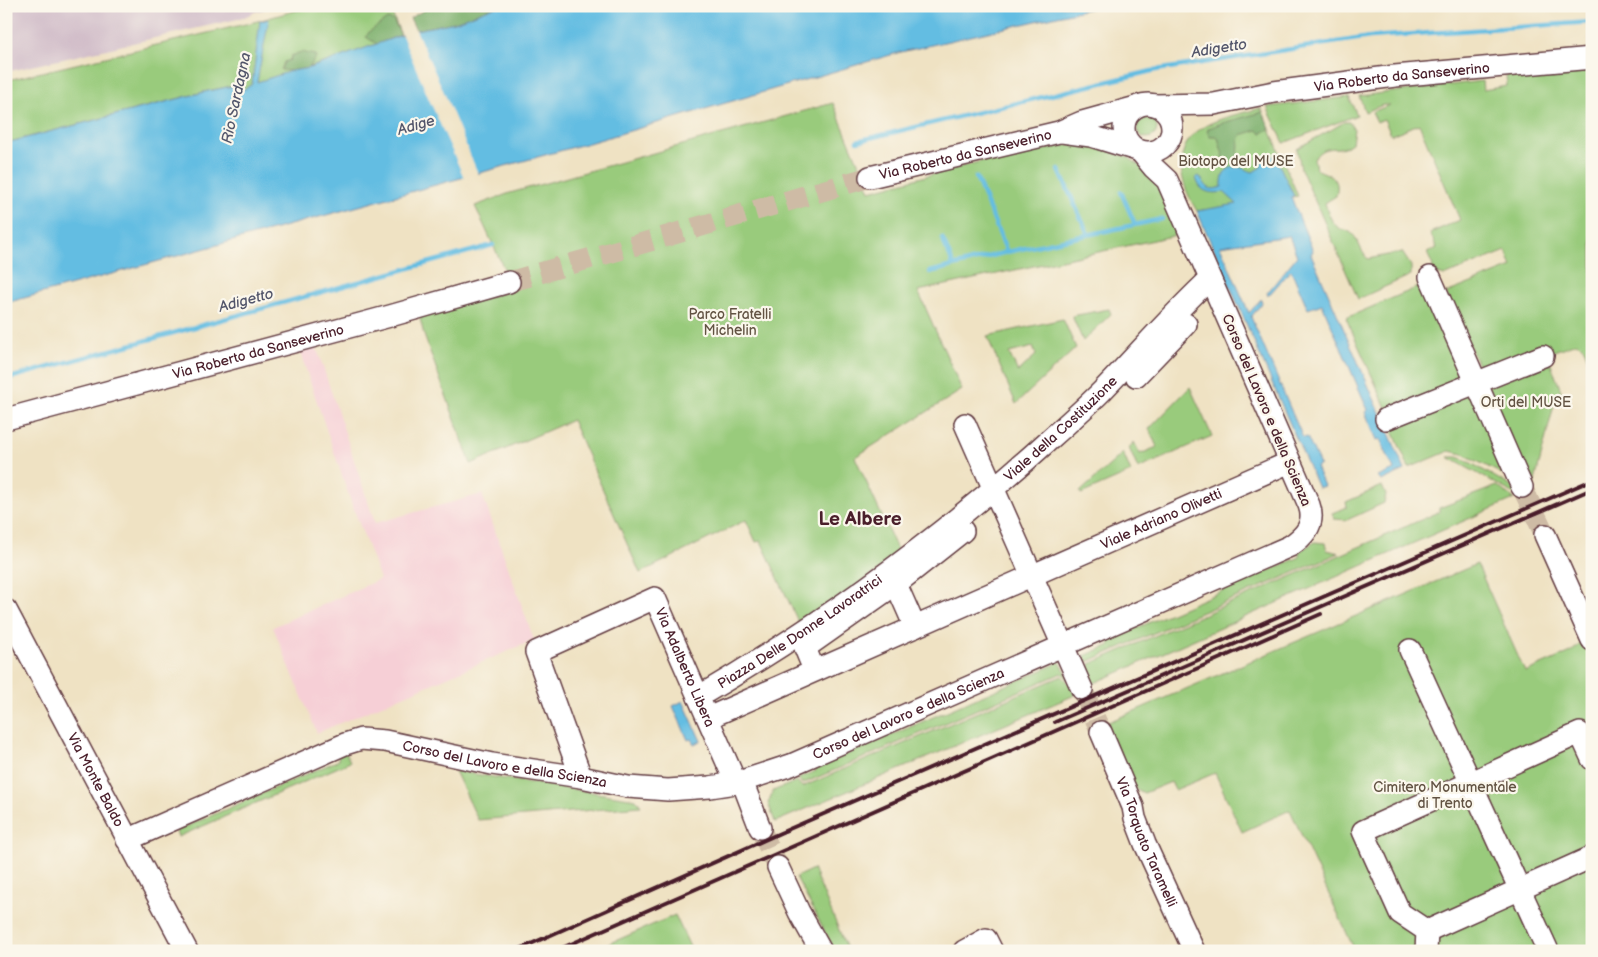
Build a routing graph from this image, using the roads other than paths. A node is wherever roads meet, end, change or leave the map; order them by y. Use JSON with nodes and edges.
{"nodes":[{"id":1,"x":1592,"y":58,"type":"edge"},
{"id":2,"x":1214,"y":104,"type":"junction"},
{"id":3,"x":1145,"y":106,"type":"junction"},
{"id":4,"x":1059,"y":132,"type":"junction"},
{"id":5,"x":1168,"y":141,"type":"junction"},
{"id":6,"x":1138,"y":150,"type":"junction"},
{"id":7,"x":870,"y":177,"type":"tunnel mouth"},
{"id":8,"x":1167,"y":180,"type":"junction"},
{"id":9,"x":1430,"y":278,"type":"dead end"},
{"id":10,"x":509,"y":282,"type":"tunnel mouth"},
{"id":11,"x":1213,"y":286,"type":"junction"},
{"id":12,"x":1543,"y":356,"type":"dead end"},
{"id":13,"x":1476,"y":383,"type":"junction"},
{"id":14,"x":6,"y":419,"type":"edge"},
{"id":15,"x":1386,"y":419,"type":"dead end"},
{"id":16,"x":965,"y":424,"type":"dead end"},
{"id":17,"x":1290,"y":462,"type":"junction"},
{"id":18,"x":1522,"y":488,"type":"tunnel mouth"},
{"id":19,"x":997,"y":495,"type":"junction"},
{"id":20,"x":1545,"y":535,"type":"tunnel mouth"},
{"id":21,"x":1032,"y":574,"type":"junction"},
{"id":22,"x":900,"y":575,"type":"junction"},
{"id":23,"x":6,"y":610,"type":"edge"},
{"id":24,"x":921,"y":624,"type":"junction"},
{"id":25,"x":1592,"y":640,"type":"edge"},
{"id":26,"x":1063,"y":646,"type":"junction"},
{"id":27,"x":1410,"y":650,"type":"dead end"},
{"id":28,"x":814,"y":670,"type":"junction"},
{"id":29,"x":1082,"y":689,"type":"tunnel mouth"},
{"id":30,"x":698,"y":697,"type":"junction"},
{"id":31,"x":708,"y":718,"type":"junction"},
{"id":32,"x":1100,"y":732,"type":"tunnel mouth"},
{"id":33,"x":1592,"y":759,"type":"edge"},
{"id":34,"x":581,"y":778,"type":"junction"},
{"id":35,"x":739,"y":782,"type":"junction"},
{"id":36,"x":1470,"y":782,"type":"junction"},
{"id":37,"x":760,"y":828,"type":"tunnel mouth"},
{"id":38,"x":127,"y":840,"type":"junction"},
{"id":39,"x":1592,"y":857,"type":"edge"},
{"id":40,"x":778,"y":867,"type":"tunnel mouth"},
{"id":41,"x":1520,"y":890,"type":"junction"},
{"id":42,"x":1426,"y":941,"type":"edge"},
{"id":43,"x":187,"y":951,"type":"edge"},
{"id":44,"x":821,"y":951,"type":"edge"},
{"id":45,"x":964,"y":951,"type":"edge"},
{"id":46,"x":992,"y":951,"type":"edge"},
{"id":47,"x":1194,"y":951,"type":"edge"},
{"id":48,"x":1548,"y":951,"type":"edge"}],
"edges":[{"from":1,"to":2,"type":"street","name":"Via Roberto da Sanseverino"},
{"from":2,"to":3,"type":"street","name":"Via Roberto da Sanseverino"},
{"from":2,"to":5,"type":"street","name":"Via Roberto da Sanseverino"},
{"from":3,"to":4,"type":"street","name":"Via Roberto da Sanseverino"},
{"from":3,"to":5,"type":"street"},
{"from":3,"to":6,"type":"street"},
{"from":4,"to":6,"type":"street","name":"Via Roberto da Sanseverino"},
{"from":4,"to":7,"type":"street","name":"Via Roberto da Sanseverino"},
{"from":5,"to":6,"type":"street"},
{"from":5,"to":8,"type":"street","name":"Corso del Lavoro e della Scienza"},
{"from":6,"to":8,"type":"street","name":"Corso del Lavoro e della Scienza"},
{"from":8,"to":11,"type":"street","name":"Corso del Lavoro e della Scienza"},
{"from":9,"to":13,"type":"street"},
{"from":10,"to":14,"type":"street","name":"Via Roberto da Sanseverino"},
{"from":11,"to":17,"type":"street","name":"Corso del Lavoro e della Scienza"},
{"from":11,"to":19,"type":"street","name":"Viale della Costituzione"},
{"from":12,"to":13,"type":"street"},
{"from":13,"to":15,"type":"street"},
{"from":13,"to":18,"type":"street"},
{"from":16,"to":19,"type":"street"},
{"from":17,"to":21,"type":"street","name":"Viale Adriano Olivetti"},
{"from":17,"to":26,"type":"street","name":"Corso del Lavoro e della Scienza"},
{"from":19,"to":21,"type":"street"},
{"from":19,"to":22,"type":"street","name":"Viale della Costituzione"},
{"from":20,"to":25,"type":"street"},
{"from":21,"to":24,"type":"street","name":"Viale Adriano Olivetti"},
{"from":21,"to":26,"type":"street"},
{"from":22,"to":24,"type":"street","name":"Piazza Delle Donne Lavoratrici"},
{"from":22,"to":28,"type":"street","name":"Piazza Delle Donne Lavoratrici"},
{"from":22,"to":30,"type":"street","name":"Piazza Delle Donne Lavoratrici"},
{"from":23,"to":38,"type":"street","name":"Via Monte Baldo"},
{"from":24,"to":28,"type":"street","name":"Piazza Delle Donne Lavoratrici"},
{"from":26,"to":29,"type":"street"},
{"from":26,"to":35,"type":"street","name":"Corso del Lavoro e della Scienza"},
{"from":27,"to":36,"type":"street"},
{"from":28,"to":31,"type":"street","name":"Piazza Delle Donne Lavoratrici"},
{"from":30,"to":31,"type":"street","name":"Via Adalberto Libera"},
{"from":30,"to":34,"type":"street","name":"Via Adalberto Libera"},
{"from":31,"to":35,"type":"street","name":"Via Adalberto Libera"},
{"from":32,"to":47,"type":"street","name":"Via Torquato Taramelli"},
{"from":33,"to":36,"type":"street"},
{"from":34,"to":35,"type":"street","name":"Corso del Lavoro e della Scienza"},
{"from":34,"to":38,"type":"street","name":"Corso del Lavoro e della Scienza"},
{"from":35,"to":37,"type":"street","name":"Via Adalberto Libera"},
{"from":36,"to":41,"type":"street"},
{"from":36,"to":42,"type":"street"},
{"from":38,"to":43,"type":"street","name":"Via Monte Baldo"},
{"from":39,"to":41,"type":"street"},
{"from":40,"to":44,"type":"street"},
{"from":41,"to":42,"type":"street"},
{"from":41,"to":48,"type":"street"},
{"from":45,"to":46,"type":"street"}]}
